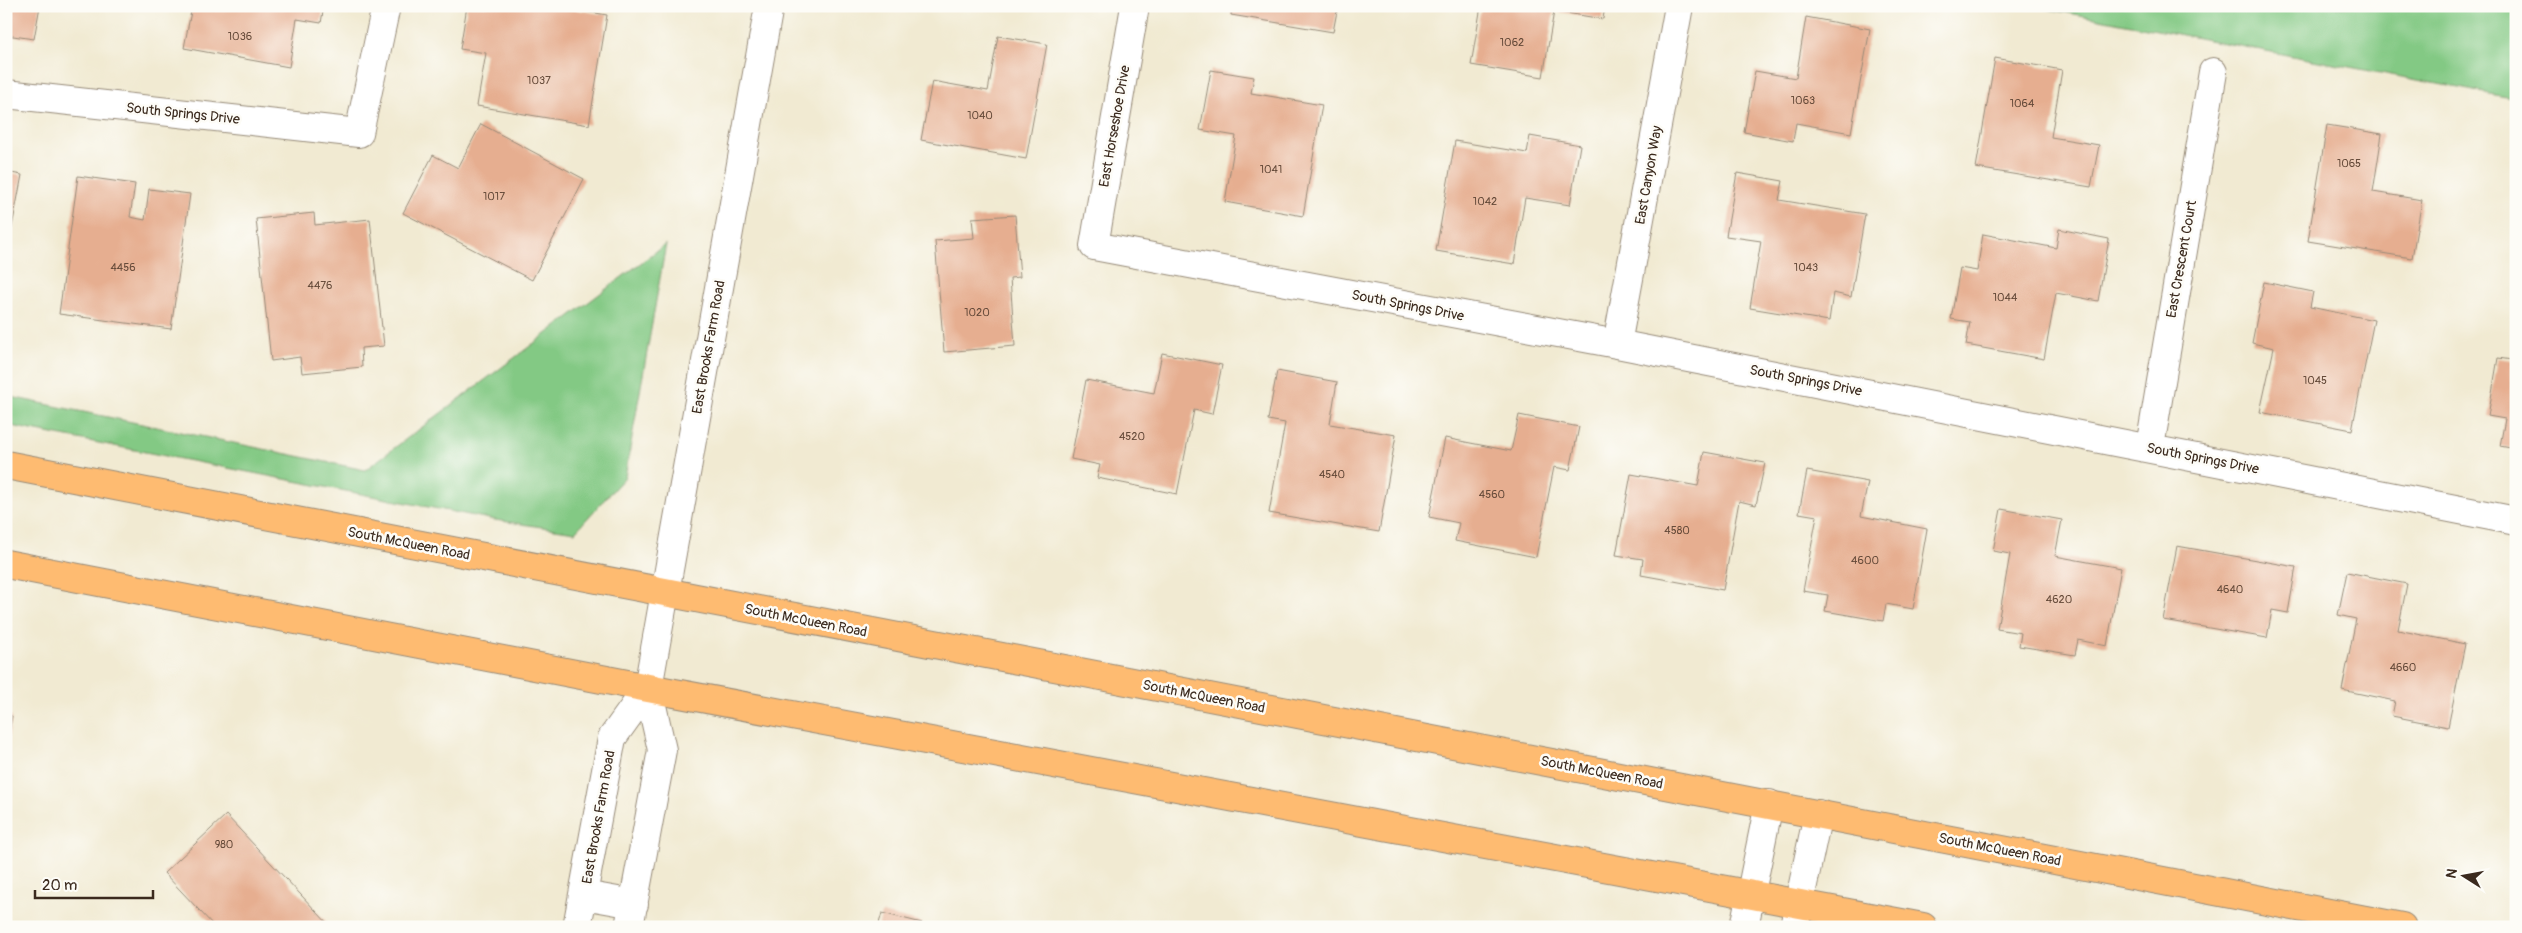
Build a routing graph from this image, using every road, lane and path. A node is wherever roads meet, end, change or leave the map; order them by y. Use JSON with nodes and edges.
{"nodes":[{"id":1,"x":386,"y":6,"type":"edge"},
{"id":2,"x":769,"y":6,"type":"edge"},
{"id":3,"x":1135,"y":6,"type":"edge"},
{"id":4,"x":1679,"y":6,"type":"edge"},
{"id":5,"x":2213,"y":72,"type":"dead end"},
{"id":6,"x":6,"y":94,"type":"edge"},
{"id":7,"x":1094,"y":246,"type":"joint"},
{"id":8,"x":1618,"y":344,"type":"junction"},
{"id":9,"x":2150,"y":447,"type":"junction"},
{"id":10,"x":6,"y":465,"type":"edge"},
{"id":11,"x":2516,"y":521,"type":"edge"},
{"id":12,"x":6,"y":564,"type":"edge"},
{"id":13,"x":664,"y":593,"type":"junction"},
{"id":14,"x":648,"y":688,"type":"junction"},
{"id":15,"x":1769,"y":804,"type":"junction"},
{"id":16,"x":1818,"y":814,"type":"junction"},
{"id":17,"x":1750,"y":893,"type":"junction"},
{"id":18,"x":584,"y":895,"type":"junction"},
{"id":19,"x":1796,"y":915,"type":"edge"},
{"id":20,"x":631,"y":916,"type":"edge"},
{"id":21,"x":577,"y":927,"type":"edge"},
{"id":22,"x":1744,"y":927,"type":"edge"},
{"id":23,"x":1923,"y":927,"type":"edge"},
{"id":24,"x":2402,"y":927,"type":"edge"}],
"edges":[{"from":1,"to":6,"type":"street","name":"South Springs Drive"},
{"from":2,"to":13,"type":"street","name":"East Brooks Farm Road"},
{"from":3,"to":7,"type":"street","name":"East Horseshoe Drive"},
{"from":4,"to":8,"type":"street","name":"East Canyon Way"},
{"from":5,"to":9,"type":"street","name":"East Crescent Court"},
{"from":7,"to":8,"type":"street","name":"South Springs Drive"},
{"from":8,"to":9,"type":"street","name":"South Springs Drive"},
{"from":9,"to":11,"type":"street","name":"South Springs Drive"},
{"from":10,"to":13,"type":"main road","name":"South McQueen Road"},
{"from":12,"to":14,"type":"main road"},
{"from":13,"to":14,"type":"street","name":"East Brooks Farm Road"},
{"from":13,"to":15,"type":"main road","name":"South McQueen Road"},
{"from":14,"to":17,"type":"main road"},
{"from":14,"to":18,"type":"street","name":"East Brooks Farm Road"},
{"from":14,"to":20,"type":"street","name":"East Brooks Farm Road"},
{"from":15,"to":16,"type":"main road","name":"South McQueen Road"},
{"from":15,"to":17,"type":"street"},
{"from":16,"to":19,"type":"street"},
{"from":16,"to":24,"type":"main road","name":"South McQueen Road"},
{"from":17,"to":19,"type":"main road"},
{"from":17,"to":22,"type":"street"},
{"from":18,"to":20,"type":"street"},
{"from":18,"to":21,"type":"street","name":"East Brooks Farm Road"},
{"from":19,"to":23,"type":"main road"}]}
